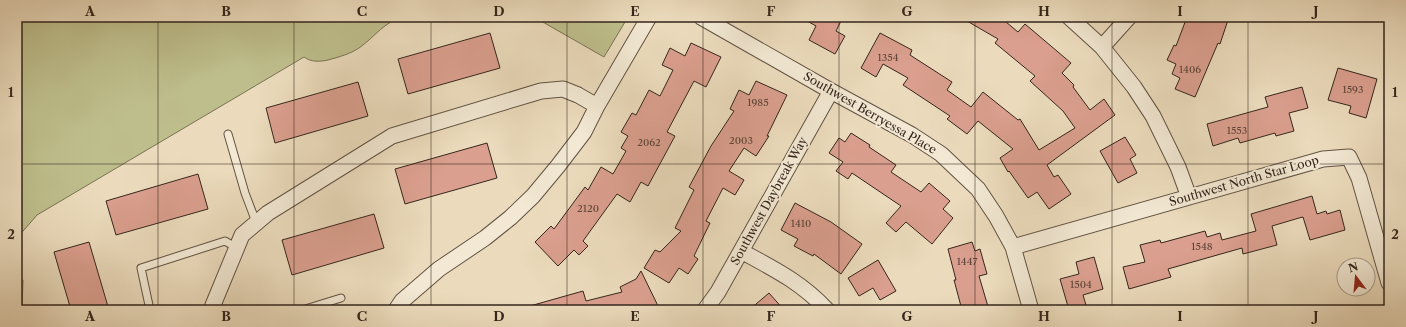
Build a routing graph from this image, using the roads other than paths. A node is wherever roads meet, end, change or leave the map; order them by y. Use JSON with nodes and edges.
{"nodes":[{"id":1,"x":648,"y":17,"type":"edge"},
{"id":2,"x":701,"y":17,"type":"edge"},
{"id":3,"x":1069,"y":17,"type":"edge"},
{"id":4,"x":1129,"y":17,"type":"edge"},
{"id":5,"x":1102,"y":47,"type":"junction"},
{"id":6,"x":832,"y":91,"type":"junction"},
{"id":7,"x":597,"y":106,"type":"junction"},
{"id":8,"x":228,"y":134,"type":"dead end"},
{"id":9,"x":1189,"y":197,"type":"junction"},
{"id":10,"x":256,"y":222,"type":"junction"},
{"id":11,"x":1013,"y":247,"type":"junction"},
{"id":12,"x":237,"y":248,"type":"junction"},
{"id":13,"x":741,"y":251,"type":"junction"},
{"id":14,"x":1389,"y":283,"type":"edge"},
{"id":15,"x":341,"y":298,"type":"dead end"},
{"id":16,"x":150,"y":310,"type":"edge"},
{"id":17,"x":212,"y":310,"type":"edge"},
{"id":18,"x":302,"y":310,"type":"edge"},
{"id":19,"x":396,"y":310,"type":"edge"},
{"id":20,"x":705,"y":310,"type":"edge"},
{"id":21,"x":827,"y":310,"type":"edge"},
{"id":22,"x":1031,"y":310,"type":"edge"}],
"edges":[{"from":1,"to":7,"type":"street"},
{"from":2,"to":6,"type":"street","name":"Southwest Berryessa Place"},
{"from":3,"to":5,"type":"street"},
{"from":4,"to":5,"type":"street"},
{"from":5,"to":9,"type":"street"},
{"from":6,"to":11,"type":"street","name":"Southwest Berryessa Place"},
{"from":6,"to":13,"type":"street","name":"Southwest Daybreak Way"},
{"from":7,"to":10,"type":"street"},
{"from":7,"to":19,"type":"street"},
{"from":8,"to":10,"type":"lane"},
{"from":9,"to":11,"type":"street","name":"Southwest North Star Loop"},
{"from":9,"to":14,"type":"street","name":"Southwest North Star Loop"},
{"from":10,"to":12,"type":"street"},
{"from":11,"to":22,"type":"street","name":"Southwest Berryessa Place"},
{"from":12,"to":16,"type":"lane"},
{"from":12,"to":17,"type":"street"},
{"from":13,"to":20,"type":"street","name":"Southwest Daybreak Way"},
{"from":13,"to":21,"type":"street"},
{"from":15,"to":18,"type":"lane"}]}
